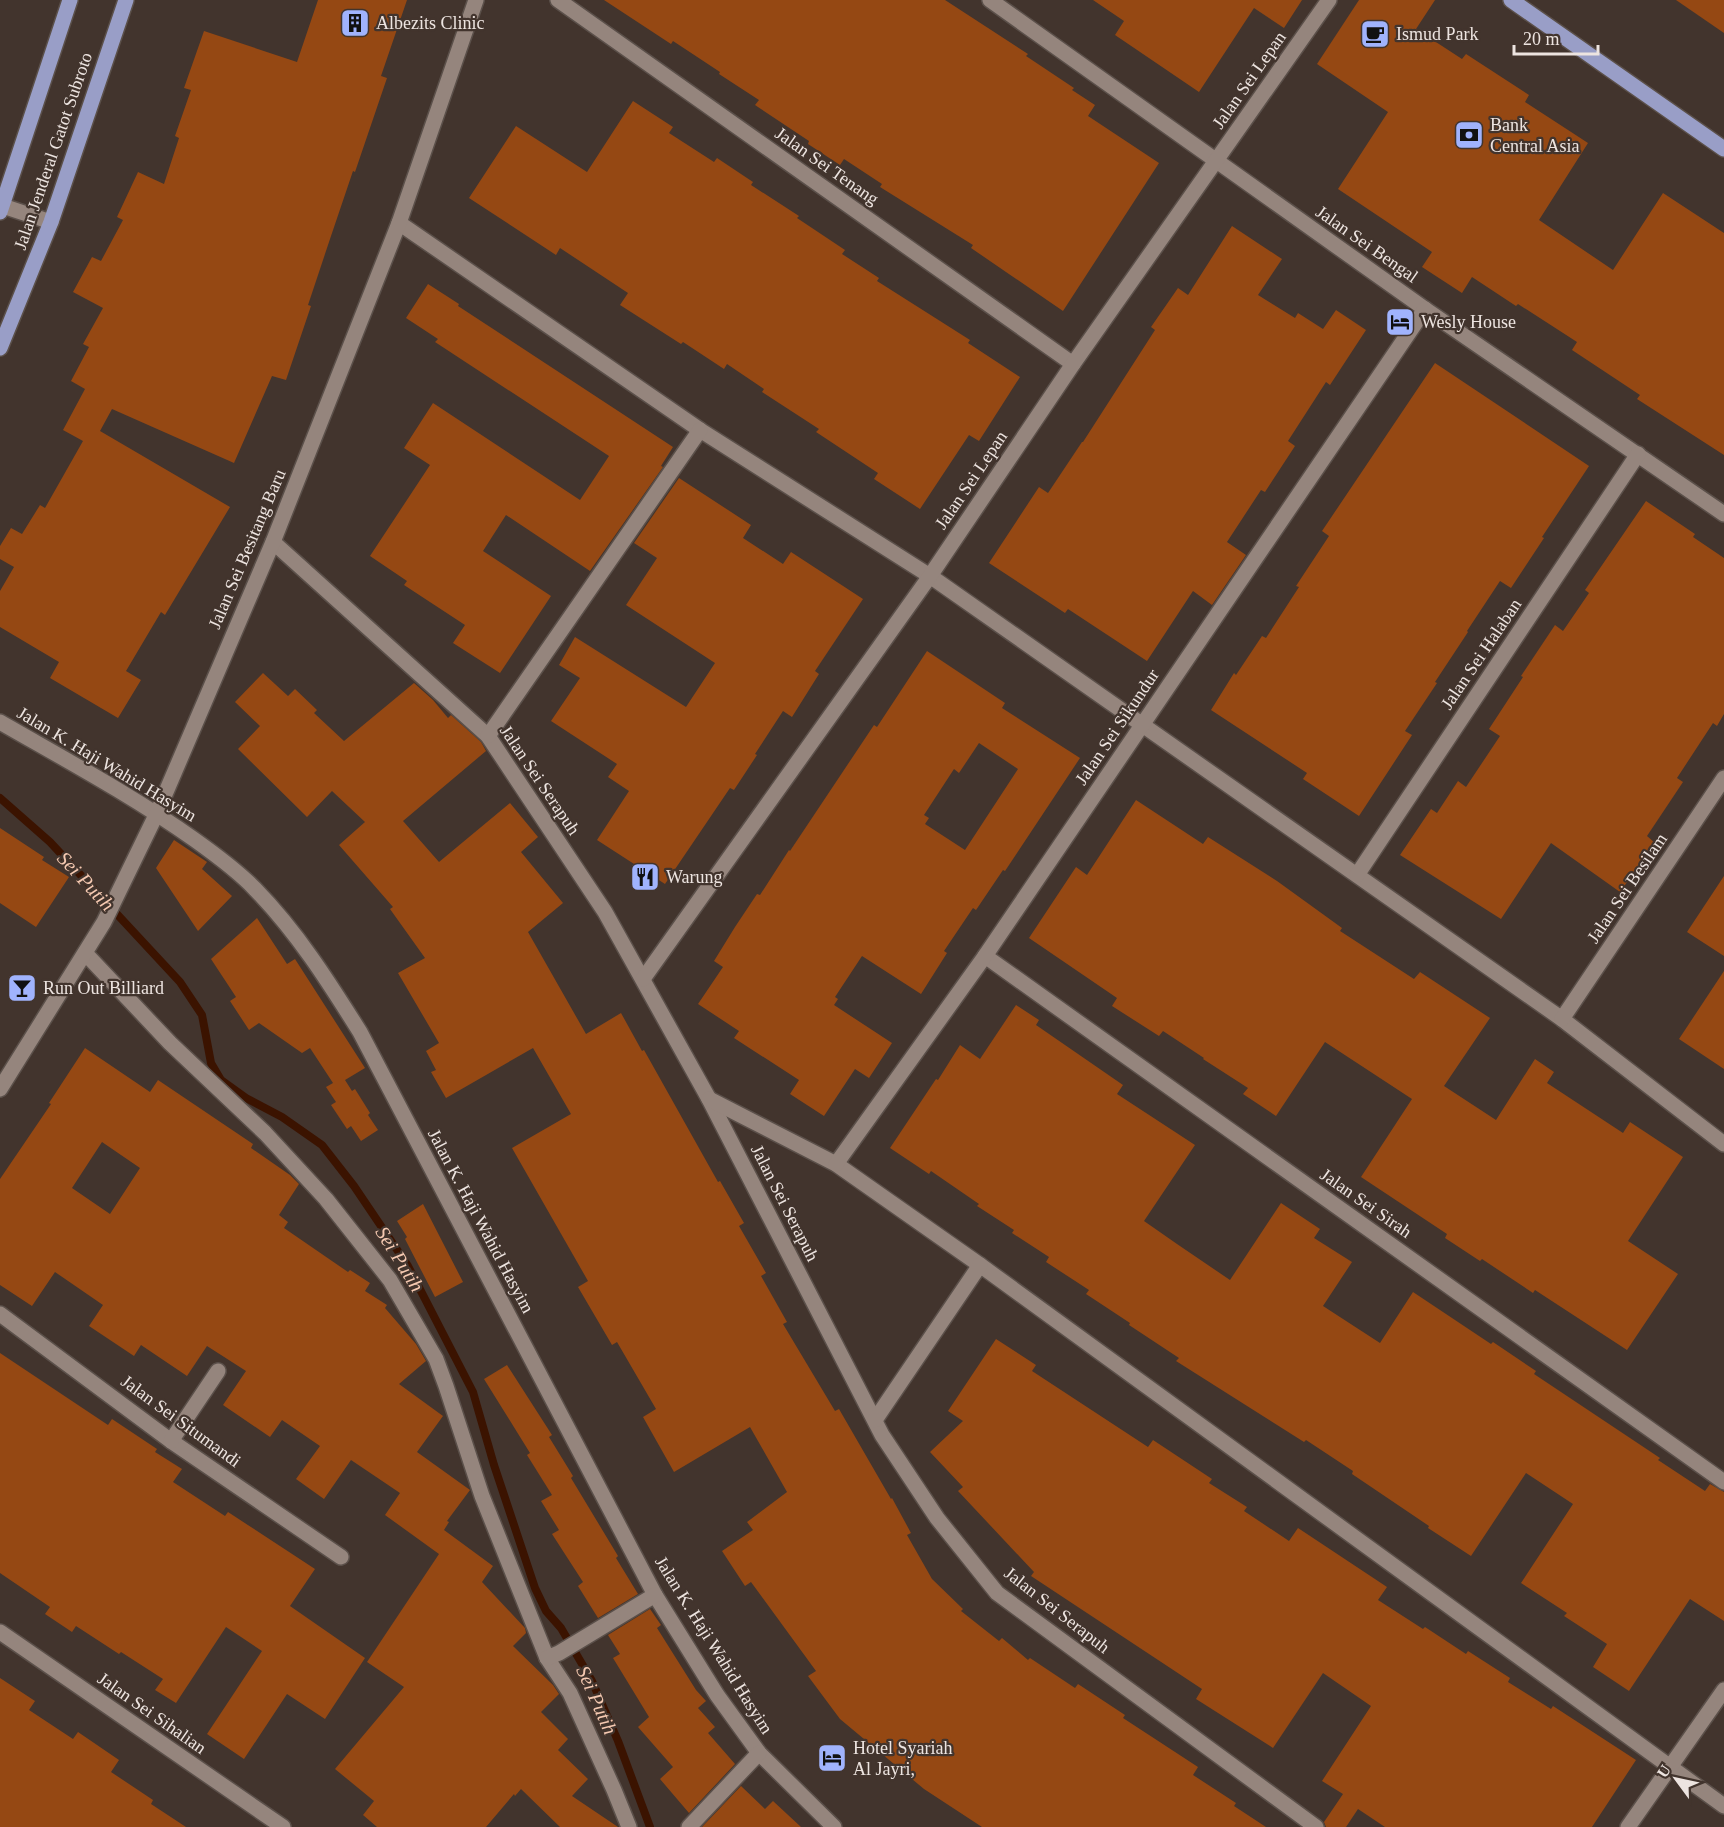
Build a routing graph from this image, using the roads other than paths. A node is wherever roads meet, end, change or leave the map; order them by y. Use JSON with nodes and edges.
{"nodes":[{"id":1,"x":70,"y":0,"type":"edge"},
{"id":2,"x":126,"y":0,"type":"edge"},
{"id":3,"x":476,"y":0,"type":"edge"},
{"id":4,"x":558,"y":0,"type":"edge"},
{"id":5,"x":990,"y":0,"type":"edge"},
{"id":6,"x":1329,"y":0,"type":"edge"},
{"id":7,"x":1510,"y":0,"type":"edge"},
{"id":8,"x":1724,"y":149,"type":"edge"},
{"id":9,"x":1216,"y":161,"type":"junction"},
{"id":10,"x":1,"y":208,"type":"edge"},
{"id":11,"x":51,"y":222,"type":"junction"},
{"id":12,"x":399,"y":223,"type":"junction"},
{"id":13,"x":1425,"y":309,"type":"junction"},
{"id":14,"x":0,"y":348,"type":"edge"},
{"id":15,"x":1073,"y":363,"type":"junction"},
{"id":16,"x":700,"y":430,"type":"junction"},
{"id":17,"x":1638,"y":454,"type":"junction"},
{"id":18,"x":1724,"y":514,"type":"edge"},
{"id":19,"x":273,"y":542,"type":"junction"},
{"id":20,"x":930,"y":576,"type":"junction"},
{"id":21,"x":0,"y":722,"type":"edge"},
{"id":22,"x":1142,"y":724,"type":"junction"},
{"id":23,"x":488,"y":736,"type":"junction"},
{"id":24,"x":1724,"y":778,"type":"edge"},
{"id":25,"x":157,"y":813,"type":"junction"},
{"id":26,"x":1357,"y":876,"type":"junction"},
{"id":27,"x":85,"y":953,"type":"junction"},
{"id":28,"x":985,"y":956,"type":"junction"},
{"id":29,"x":643,"y":979,"type":"junction"},
{"id":30,"x":1562,"y":1019,"type":"junction"},
{"id":31,"x":0,"y":1089,"type":"edge"},
{"id":32,"x":709,"y":1099,"type":"junction"},
{"id":33,"x":1724,"y":1144,"type":"edge"},
{"id":34,"x":836,"y":1164,"type":"junction"},
{"id":35,"x":980,"y":1265,"type":"junction"},
{"id":36,"x":0,"y":1314,"type":"edge"},
{"id":37,"x":218,"y":1371,"type":"dead end"},
{"id":38,"x":875,"y":1420,"type":"junction"},
{"id":39,"x":171,"y":1441,"type":"junction"},
{"id":40,"x":1724,"y":1482,"type":"edge"},
{"id":41,"x":341,"y":1557,"type":"dead end"},
{"id":42,"x":655,"y":1595,"type":"junction"},
{"id":43,"x":0,"y":1632,"type":"edge"},
{"id":44,"x":553,"y":1655,"type":"junction"},
{"id":45,"x":1724,"y":1690,"type":"edge"},
{"id":46,"x":759,"y":1753,"type":"junction"},
{"id":47,"x":1670,"y":1768,"type":"junction"},
{"id":48,"x":1724,"y":1806,"type":"edge"},
{"id":49,"x":283,"y":1827,"type":"edge"},
{"id":50,"x":629,"y":1827,"type":"edge"},
{"id":51,"x":689,"y":1827,"type":"edge"},
{"id":52,"x":834,"y":1827,"type":"edge"},
{"id":53,"x":1316,"y":1827,"type":"edge"},
{"id":54,"x":1628,"y":1827,"type":"edge"}],
"edges":[{"from":1,"to":10,"type":"main road","name":"Jalan Jenderal Gatot Subroto"},
{"from":2,"to":11,"type":"main road","name":"Jalan Jenderal Gatot Subroto"},
{"from":3,"to":12,"type":"street","name":"Jalan Sei Besitang Baru"},
{"from":4,"to":15,"type":"street","name":"Jalan Sei Tenang"},
{"from":5,"to":9,"type":"street","name":"Jalan Sei Bengal"},
{"from":6,"to":9,"type":"street","name":"Jalan Sei Lepan"},
{"from":7,"to":8,"type":"main road"},
{"from":9,"to":13,"type":"street","name":"Jalan Sei Bengal"},
{"from":9,"to":15,"type":"street","name":"Jalan Sei Lepan"},
{"from":10,"to":11,"type":"street"},
{"from":11,"to":14,"type":"main road","name":"Jalan Jenderal Gatot Subroto"},
{"from":12,"to":16,"type":"street"},
{"from":12,"to":19,"type":"street","name":"Jalan Sei Besitang Baru"},
{"from":13,"to":17,"type":"street","name":"Jalan Sei Bengal"},
{"from":13,"to":22,"type":"street","name":"Jalan Sei Sikundur"},
{"from":15,"to":20,"type":"street","name":"Jalan Sei Lepan"},
{"from":16,"to":20,"type":"street"},
{"from":16,"to":23,"type":"street"},
{"from":17,"to":18,"type":"street","name":"Jalan Sei Bengal"},
{"from":17,"to":26,"type":"street","name":"Jalan Sei Halaban"},
{"from":19,"to":23,"type":"street","name":"Jalan Sei Serapuh"},
{"from":19,"to":25,"type":"street","name":"Jalan Sei Besitang Baru"},
{"from":20,"to":22,"type":"street"},
{"from":20,"to":29,"type":"street","name":"Jalan Sei Lepan"},
{"from":21,"to":25,"type":"street","name":"Jalan K. Haji Wahid Hasyim"},
{"from":22,"to":26,"type":"street"},
{"from":22,"to":28,"type":"street","name":"Jalan Sei Sikundur"},
{"from":23,"to":29,"type":"street","name":"Jalan Sei Serapuh"},
{"from":24,"to":30,"type":"street","name":"Jalan Sei Besilam"},
{"from":25,"to":27,"type":"street","name":"Jalan Sei Besitang Baru"},
{"from":25,"to":42,"type":"street","name":"Jalan K. Haji Wahid Hasyim"},
{"from":26,"to":30,"type":"street"},
{"from":27,"to":31,"type":"street","name":"Jalan Sei Besitang Baru"},
{"from":27,"to":44,"type":"street"},
{"from":28,"to":34,"type":"street","name":"Jalan Sei Sikundur"},
{"from":28,"to":40,"type":"street","name":"Jalan Sei Sirah"},
{"from":29,"to":32,"type":"street","name":"Jalan Sei Serapuh"},
{"from":30,"to":33,"type":"street"},
{"from":32,"to":34,"type":"street"},
{"from":32,"to":38,"type":"street","name":"Jalan Sei Serapuh"},
{"from":34,"to":35,"type":"street"},
{"from":35,"to":38,"type":"street"},
{"from":35,"to":47,"type":"street"},
{"from":36,"to":39,"type":"street","name":"Jalan Sei Situmandi"},
{"from":37,"to":39,"type":"street"},
{"from":38,"to":53,"type":"street","name":"Jalan Sei Serapuh"},
{"from":39,"to":41,"type":"street","name":"Jalan Sei Situmandi"},
{"from":42,"to":44,"type":"street"},
{"from":42,"to":46,"type":"street","name":"Jalan K. Haji Wahid Hasyim"},
{"from":43,"to":49,"type":"street","name":"Jalan Sei Sihalian"},
{"from":44,"to":50,"type":"street"},
{"from":45,"to":47,"type":"street"},
{"from":46,"to":51,"type":"street"},
{"from":46,"to":52,"type":"street","name":"Jalan K. Haji Wahid Hasyim"},
{"from":47,"to":48,"type":"street"},
{"from":47,"to":54,"type":"street"}]}
